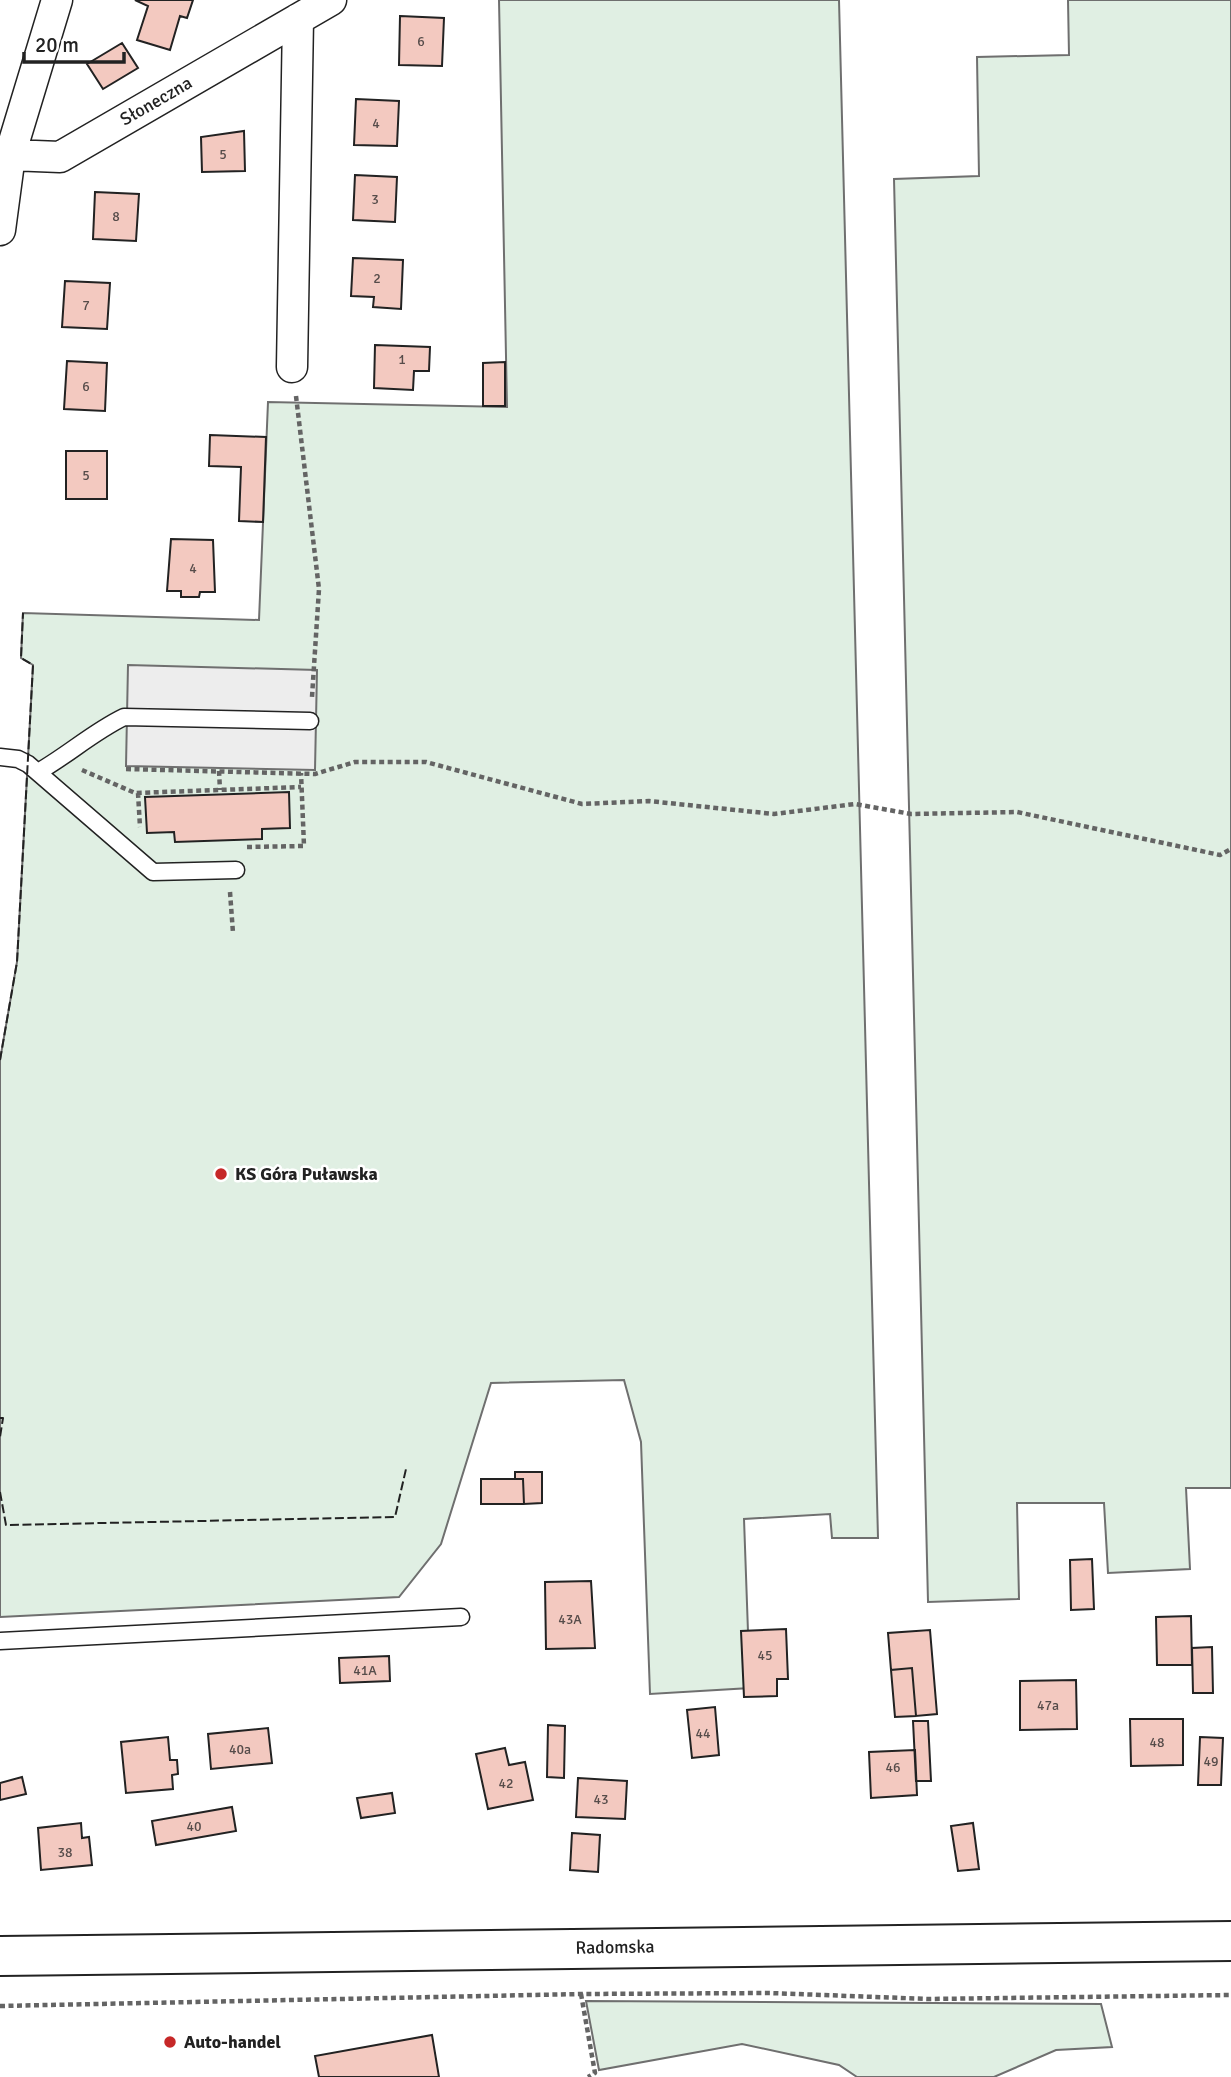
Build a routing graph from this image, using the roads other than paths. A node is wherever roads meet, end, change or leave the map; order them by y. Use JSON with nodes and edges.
{"nodes":[{"id":1,"x":57,"y":0,"type":"edge"},
{"id":2,"x":331,"y":0,"type":"edge"},
{"id":3,"x":298,"y":19,"type":"junction"},
{"id":4,"x":10,"y":155,"type":"junction"},
{"id":5,"x":0,"y":230,"type":"edge"},
{"id":6,"x":292,"y":368,"type":"road end"},
{"id":7,"x":310,"y":721,"type":"road end"},
{"id":8,"x":0,"y":757,"type":"edge"},
{"id":9,"x":38,"y":772,"type":"junction"},
{"id":10,"x":236,"y":870,"type":"dead end"},
{"id":11,"x":461,"y":1617,"type":"dead end"},
{"id":12,"x":0,"y":1641,"type":"edge"},
{"id":13,"x":1231,"y":1941,"type":"edge"},
{"id":14,"x":0,"y":1956,"type":"edge"}],
"edges":[{"from":1,"to":4,"type":"street"},
{"from":2,"to":3,"type":"street","name":"Słoneczna"},
{"from":3,"to":4,"type":"street","name":"Słoneczna"},
{"from":3,"to":6,"type":"street"},
{"from":4,"to":5,"type":"street"},
{"from":7,"to":9,"type":"lane"},
{"from":8,"to":9,"type":"lane"},
{"from":9,"to":10,"type":"lane"},
{"from":11,"to":12,"type":"lane"},
{"from":13,"to":14,"type":"main road","name":"Radomska"}]}
